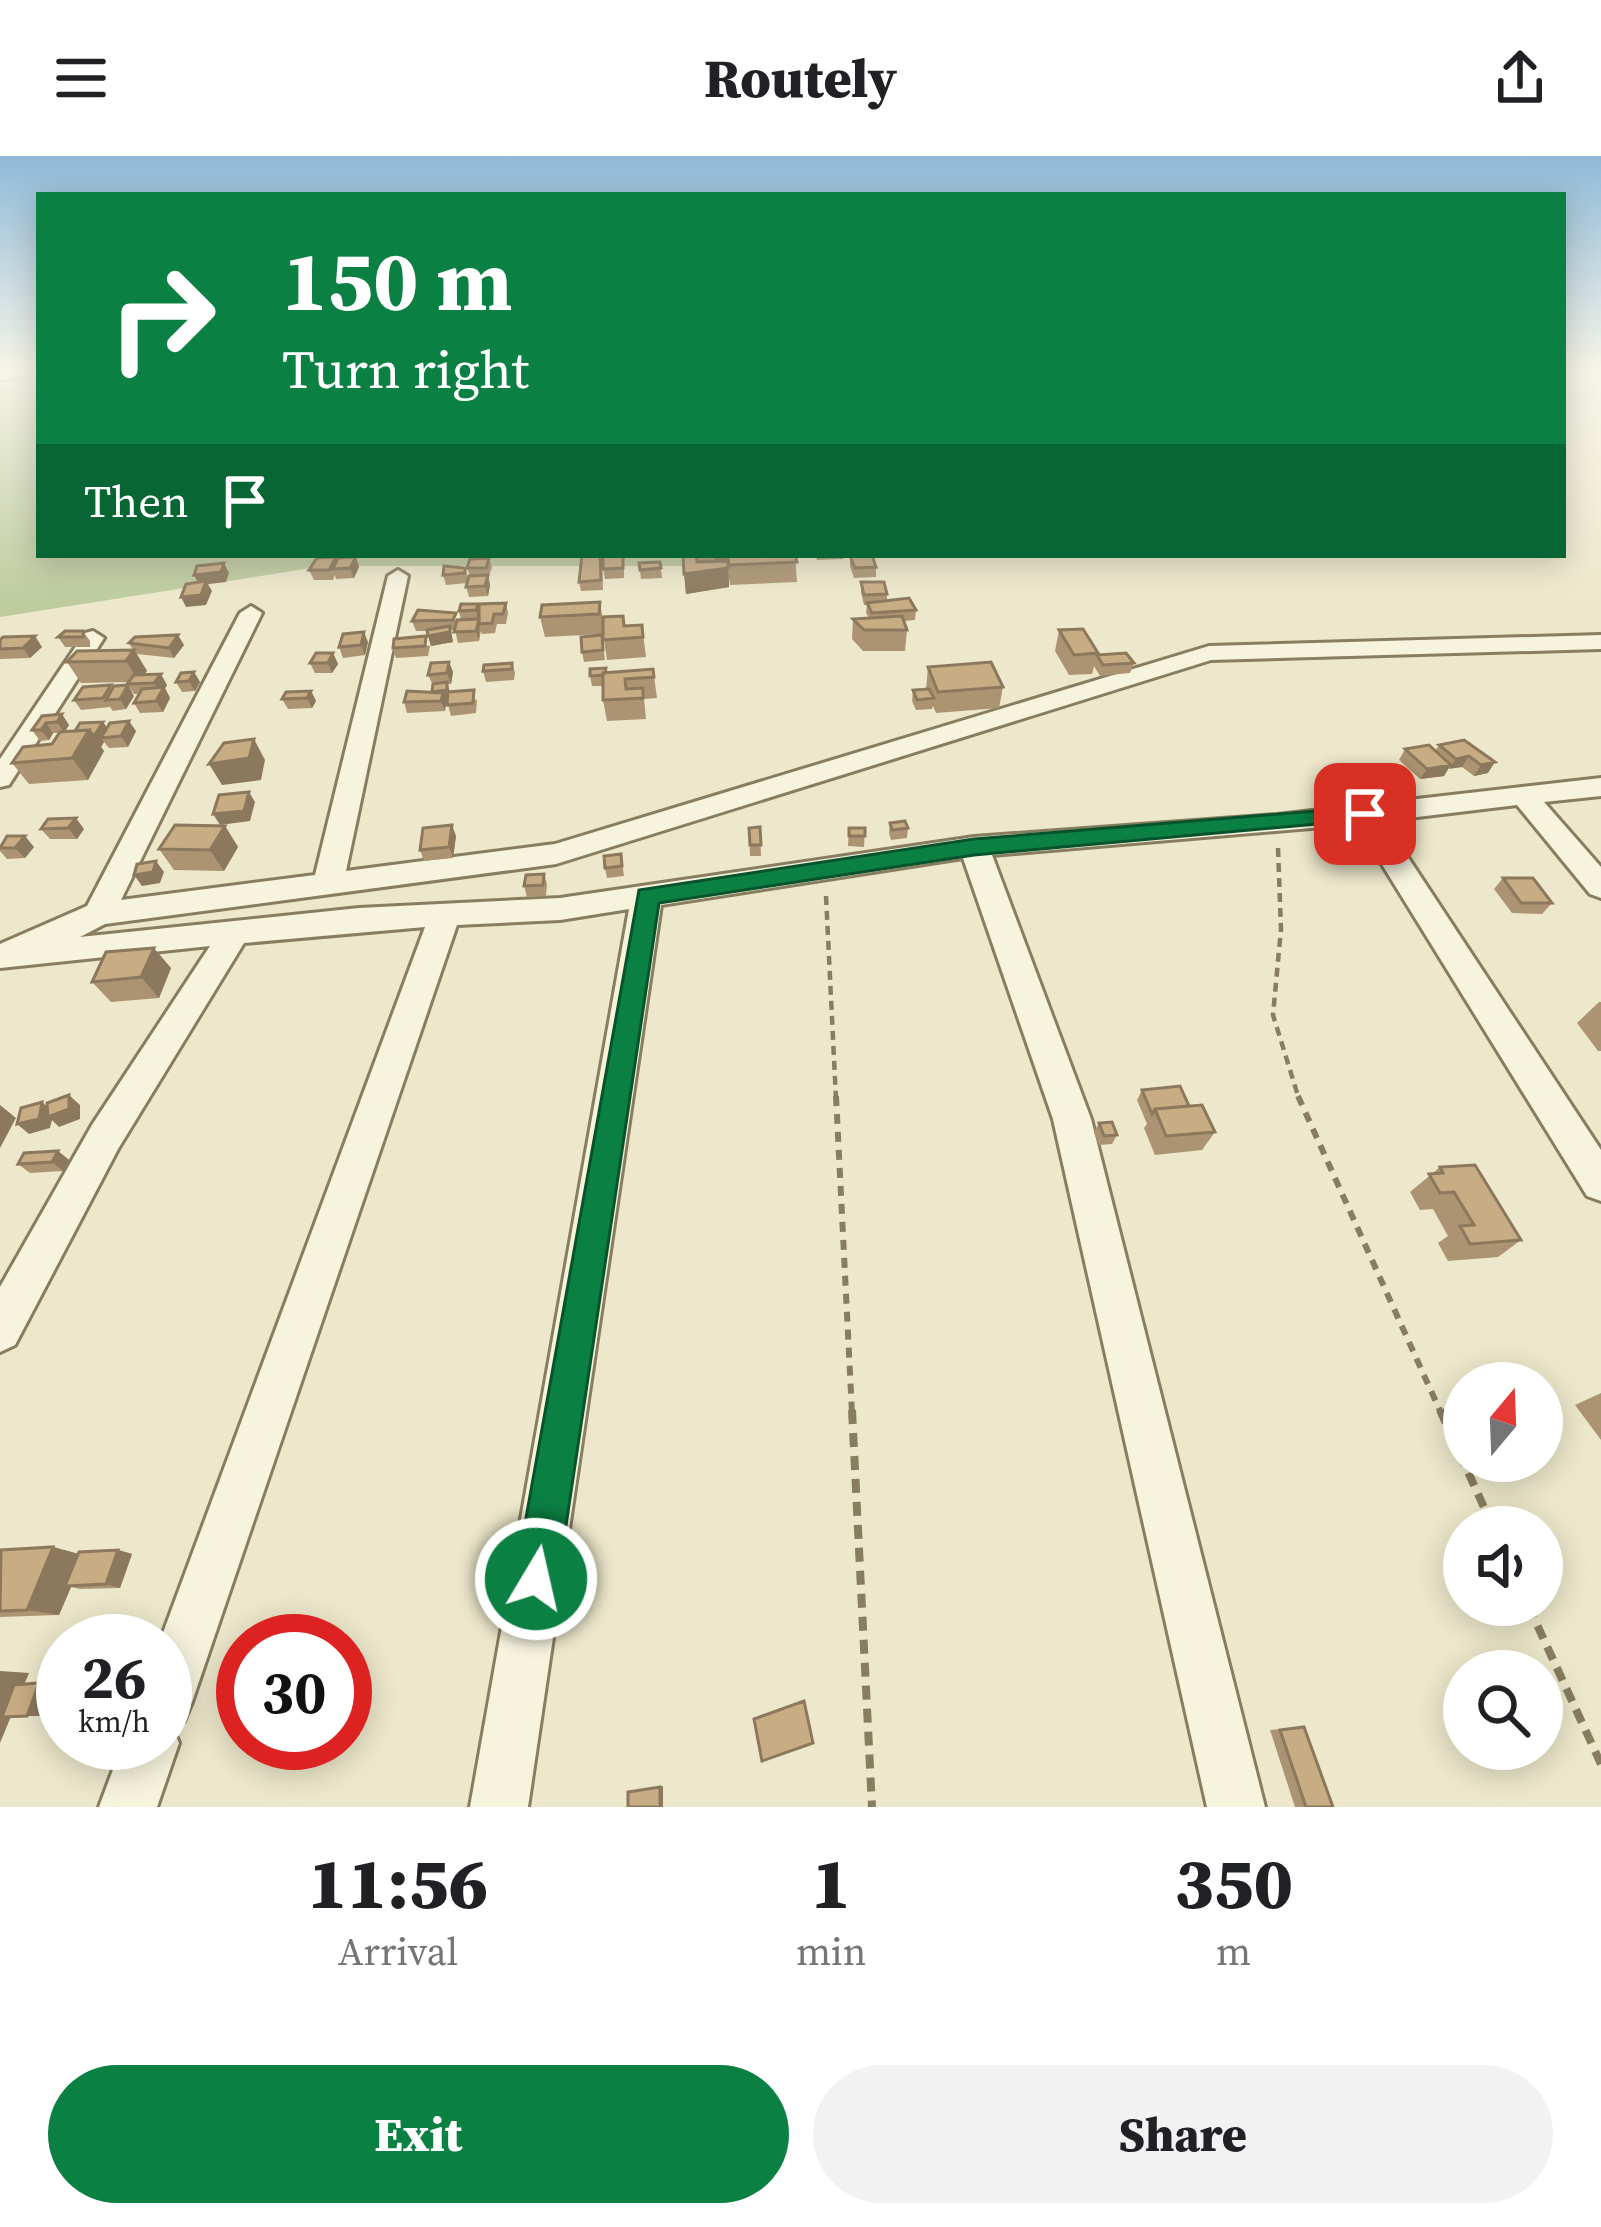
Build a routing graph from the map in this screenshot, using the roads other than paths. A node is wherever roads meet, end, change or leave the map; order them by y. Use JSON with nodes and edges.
{"nodes":[{"id":1,"x":398,"y":576,"type":"dead end"},
{"id":2,"x":250,"y":613,"type":"dead end"},
{"id":3,"x":93,"y":638,"type":"dead end"},
{"id":4,"x":1601,"y":642,"type":"edge"},
{"id":5,"x":0,"y":779,"type":"edge"},
{"id":6,"x":1601,"y":787,"type":"edge"},
{"id":7,"x":1523,"y":796,"type":"junction"},
{"id":8,"x":1365,"y":814,"type":"junction"},
{"id":9,"x":974,"y":847,"type":"junction"},
{"id":10,"x":328,"y":884,"type":"junction"},
{"id":11,"x":1601,"y":887,"type":"edge"},
{"id":12,"x":647,"y":896,"type":"junction"},
{"id":13,"x":99,"y":914,"type":"junction"},
{"id":14,"x":445,"y":915,"type":"junction"},
{"id":15,"x":234,"y":933,"type":"junction"},
{"id":16,"x":4,"y":961,"type":"edge"},
{"id":17,"x":1601,"y":1183,"type":"edge"},
{"id":18,"x":0,"y":1330,"type":"edge"},
{"id":19,"x":192,"y":1626,"type":"edge"},
{"id":20,"x":141,"y":1770,"type":"edge"},
{"id":21,"x":128,"y":1807,"type":"edge"},
{"id":22,"x":499,"y":1807,"type":"edge"},
{"id":23,"x":1236,"y":1807,"type":"edge"}],
"edges":[{"from":1,"to":10,"type":"street"},
{"from":2,"to":13,"type":"street"},
{"from":3,"to":5,"type":"street"},
{"from":4,"to":10,"type":"street"},
{"from":6,"to":7,"type":"street"},
{"from":7,"to":8,"type":"street"},
{"from":7,"to":11,"type":"street"},
{"from":8,"to":9,"type":"street"},
{"from":8,"to":17,"type":"street"},
{"from":9,"to":12,"type":"street"},
{"from":9,"to":23,"type":"street"},
{"from":10,"to":13,"type":"street"},
{"from":12,"to":14,"type":"street"},
{"from":12,"to":22,"type":"street"},
{"from":13,"to":16,"type":"street"},
{"from":14,"to":15,"type":"street"},
{"from":14,"to":19,"type":"street"},
{"from":15,"to":16,"type":"street"},
{"from":15,"to":18,"type":"street"},
{"from":20,"to":21,"type":"street"}]}
